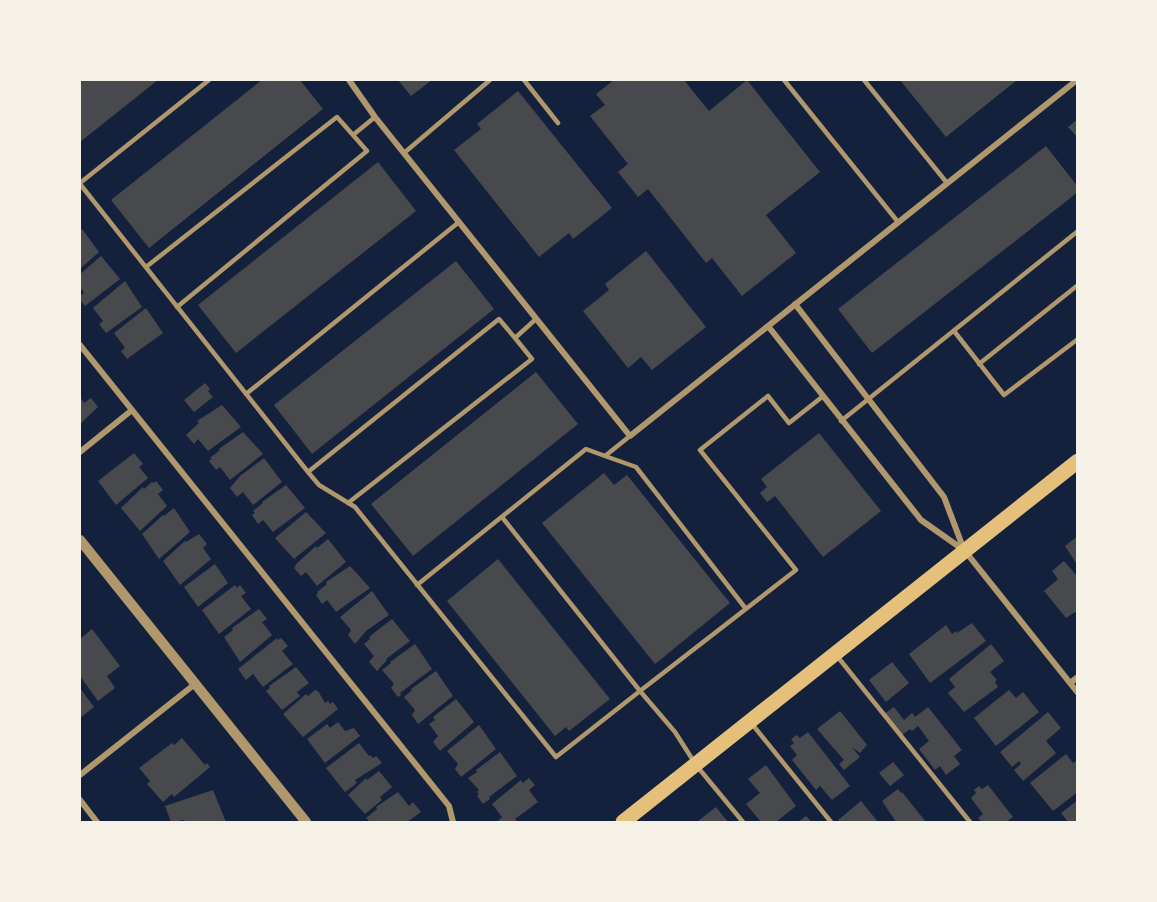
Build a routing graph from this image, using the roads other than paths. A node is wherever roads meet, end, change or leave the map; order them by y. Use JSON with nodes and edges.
{"nodes":[{"id":1,"x":209,"y":80,"type":"edge"},
{"id":2,"x":349,"y":80,"type":"edge"},
{"id":3,"x":490,"y":80,"type":"edge"},
{"id":4,"x":524,"y":80,"type":"edge"},
{"id":5,"x":784,"y":80,"type":"edge"},
{"id":6,"x":864,"y":80,"type":"edge"},
{"id":7,"x":1077,"y":80,"type":"edge"},
{"id":8,"x":375,"y":117,"type":"junction"},
{"id":9,"x":558,"y":123,"type":"dead end"},
{"id":10,"x":353,"y":135,"type":"junction"},
{"id":11,"x":404,"y":153,"type":"junction"},
{"id":12,"x":947,"y":183,"type":"junction"},
{"id":13,"x":80,"y":184,"type":"edge"},
{"id":14,"x":459,"y":222,"type":"junction"},
{"id":15,"x":898,"y":222,"type":"junction"},
{"id":16,"x":1077,"y":231,"type":"edge"},
{"id":17,"x":146,"y":267,"type":"junction"},
{"id":18,"x":1077,"y":285,"type":"edge"},
{"id":19,"x":795,"y":304,"type":"junction"},
{"id":20,"x":177,"y":307,"type":"junction"},
{"id":21,"x":536,"y":319,"type":"junction"},
{"id":22,"x":768,"y":326,"type":"junction"},
{"id":23,"x":954,"y":331,"type":"junction"},
{"id":24,"x":515,"y":338,"type":"junction"},
{"id":25,"x":1077,"y":339,"type":"edge"},
{"id":26,"x":80,"y":345,"type":"edge"},
{"id":27,"x":979,"y":364,"type":"junction"},
{"id":28,"x":246,"y":394,"type":"junction"},
{"id":29,"x":822,"y":397,"type":"junction"},
{"id":30,"x":868,"y":399,"type":"junction"},
{"id":31,"x":132,"y":410,"type":"junction"},
{"id":32,"x":841,"y":421,"type":"junction"},
{"id":33,"x":630,"y":436,"type":"junction"},
{"id":34,"x":80,"y":452,"type":"edge"},
{"id":35,"x":605,"y":456,"type":"junction"},
{"id":36,"x":1077,"y":461,"type":"edge"},
{"id":37,"x":308,"y":472,"type":"junction"},
{"id":38,"x":348,"y":503,"type":"junction"},
{"id":39,"x":502,"y":517,"type":"junction"},
{"id":40,"x":80,"y":540,"type":"edge"},
{"id":41,"x":965,"y":551,"type":"junction"},
{"id":42,"x":417,"y":585,"type":"junction"},
{"id":43,"x":746,"y":609,"type":"junction"},
{"id":44,"x":835,"y":654,"type":"junction"},
{"id":45,"x":1077,"y":677,"type":"edge"},
{"id":46,"x":1070,"y":683,"type":"junction"},
{"id":47,"x":195,"y":684,"type":"junction"},
{"id":48,"x":640,"y":692,"type":"junction"},
{"id":49,"x":1077,"y":693,"type":"edge"},
{"id":50,"x":750,"y":722,"type":"junction"},
{"id":51,"x":696,"y":765,"type":"junction"},
{"id":52,"x":80,"y":775,"type":"edge"},
{"id":53,"x":80,"y":800,"type":"edge"},
{"id":54,"x":97,"y":822,"type":"edge"},
{"id":55,"x":306,"y":822,"type":"edge"},
{"id":56,"x":453,"y":822,"type":"edge"},
{"id":57,"x":623,"y":822,"type":"edge"},
{"id":58,"x":743,"y":822,"type":"edge"},
{"id":59,"x":831,"y":822,"type":"edge"},
{"id":60,"x":970,"y":822,"type":"edge"}],
"edges":[{"from":1,"to":13,"type":"lane"},
{"from":2,"to":8,"type":"street"},
{"from":3,"to":11,"type":"lane"},
{"from":4,"to":9,"type":"lane"},
{"from":5,"to":15,"type":"lane"},
{"from":6,"to":12,"type":"lane"},
{"from":7,"to":12,"type":"street"},
{"from":8,"to":10,"type":"lane"},
{"from":8,"to":11,"type":"street"},
{"from":10,"to":17,"type":"lane"},
{"from":10,"to":20,"type":"lane"},
{"from":11,"to":14,"type":"street"},
{"from":12,"to":15,"type":"street"},
{"from":13,"to":17,"type":"lane"},
{"from":14,"to":21,"type":"street"},
{"from":14,"to":28,"type":"lane"},
{"from":15,"to":19,"type":"street"},
{"from":16,"to":23,"type":"lane"},
{"from":17,"to":20,"type":"lane"},
{"from":18,"to":27,"type":"lane"},
{"from":19,"to":22,"type":"street"},
{"from":19,"to":30,"type":"street"},
{"from":20,"to":28,"type":"lane"},
{"from":21,"to":24,"type":"lane"},
{"from":21,"to":33,"type":"street"},
{"from":22,"to":29,"type":"street"},
{"from":22,"to":33,"type":"street"},
{"from":23,"to":27,"type":"lane"},
{"from":23,"to":30,"type":"lane"},
{"from":24,"to":37,"type":"lane"},
{"from":24,"to":38,"type":"lane"},
{"from":25,"to":27,"type":"lane"},
{"from":26,"to":31,"type":"street"},
{"from":28,"to":37,"type":"lane"},
{"from":29,"to":32,"type":"street"},
{"from":29,"to":43,"type":"lane"},
{"from":30,"to":32,"type":"lane"},
{"from":30,"to":41,"type":"street"},
{"from":31,"to":34,"type":"street"},
{"from":31,"to":56,"type":"street"},
{"from":32,"to":41,"type":"street"},
{"from":33,"to":35,"type":"lane"},
{"from":35,"to":39,"type":"lane"},
{"from":35,"to":43,"type":"lane"},
{"from":36,"to":41,"type":"main road"},
{"from":37,"to":38,"type":"lane"},
{"from":38,"to":42,"type":"lane"},
{"from":39,"to":42,"type":"lane"},
{"from":39,"to":48,"type":"lane"},
{"from":40,"to":47,"type":"street"},
{"from":41,"to":44,"type":"main road"},
{"from":41,"to":46,"type":"street"},
{"from":42,"to":48,"type":"lane"},
{"from":43,"to":48,"type":"lane"},
{"from":44,"to":50,"type":"main road"},
{"from":44,"to":60,"type":"lane"},
{"from":45,"to":46,"type":"street"},
{"from":46,"to":49,"type":"street"},
{"from":47,"to":52,"type":"street"},
{"from":47,"to":55,"type":"street"},
{"from":48,"to":51,"type":"lane"},
{"from":50,"to":51,"type":"main road"},
{"from":50,"to":59,"type":"lane"},
{"from":51,"to":57,"type":"main road"},
{"from":51,"to":58,"type":"lane"},
{"from":53,"to":54,"type":"street"}]}
